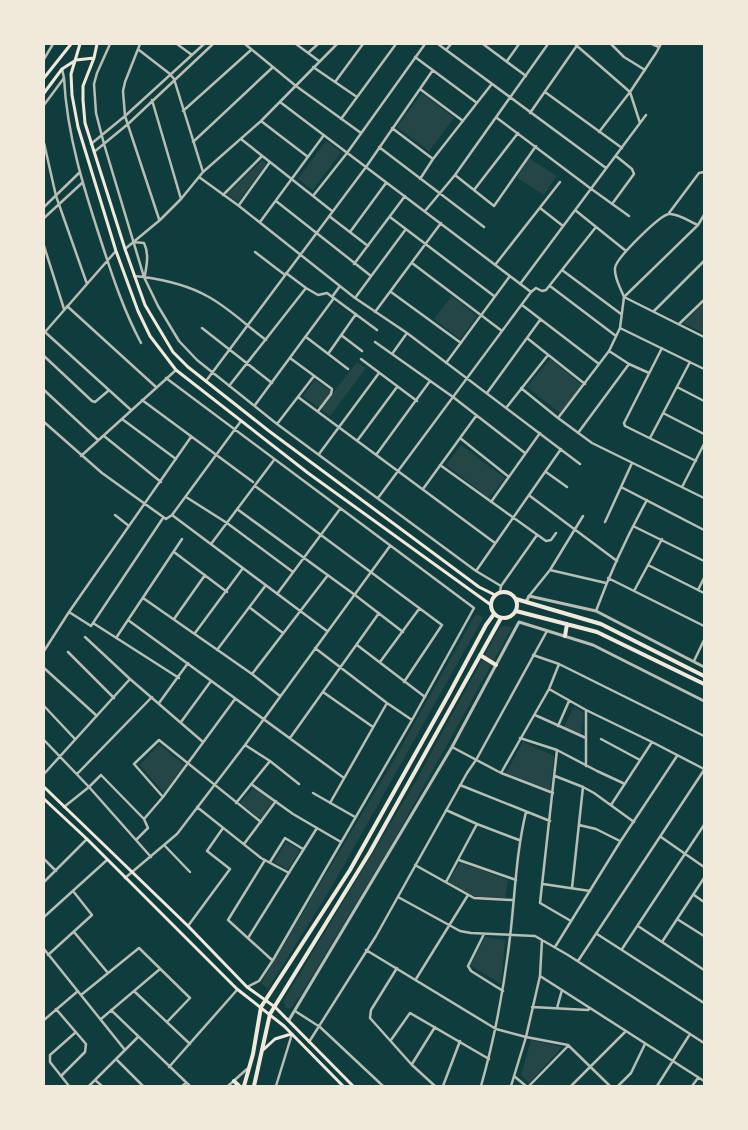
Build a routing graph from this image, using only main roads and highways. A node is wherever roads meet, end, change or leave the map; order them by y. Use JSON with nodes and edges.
{"nodes":[{"id":1,"x":71,"y":44,"type":"edge"},
{"id":2,"x":80,"y":44,"type":"edge"},
{"id":3,"x":97,"y":44,"type":"edge"},
{"id":4,"x":94,"y":58,"type":"junction"},
{"id":5,"x":76,"y":60,"type":"junction"},
{"id":6,"x":44,"y":78,"type":"edge"},
{"id":7,"x":44,"y":93,"type":"edge"},
{"id":8,"x":134,"y":276,"type":"junction"},
{"id":9,"x":126,"y":279,"type":"junction"},
{"id":10,"x":495,"y":595,"type":"junction"},
{"id":11,"x":516,"y":599,"type":"junction"},
{"id":12,"x":491,"y":605,"type":"junction"},
{"id":13,"x":516,"y":611,"type":"junction"},
{"id":14,"x":494,"y":614,"type":"junction"},
{"id":15,"x":501,"y":618,"type":"junction"},
{"id":16,"x":567,"y":624,"type":"junction"},
{"id":17,"x":565,"y":636,"type":"road end"},
{"id":18,"x":480,"y":655,"type":"junction"},
{"id":19,"x":496,"y":665,"type":"road end"},
{"id":20,"x":704,"y":676,"type":"edge"},
{"id":21,"x":704,"y":684,"type":"edge"},
{"id":22,"x":44,"y":787,"type":"edge"},
{"id":23,"x":44,"y":798,"type":"edge"},
{"id":24,"x":266,"y":1000,"type":"junction"},
{"id":25,"x":276,"y":1007,"type":"junction"},
{"id":26,"x":261,"y":1008,"type":"junction"},
{"id":27,"x":270,"y":1014,"type":"junction"},
{"id":28,"x":292,"y":1034,"type":"junction"},
{"id":29,"x":262,"y":1051,"type":"junction"},
{"id":30,"x":234,"y":1081,"type":"road end"},
{"id":31,"x":239,"y":1086,"type":"edge"},
{"id":32,"x":244,"y":1086,"type":"edge"},
{"id":33,"x":254,"y":1086,"type":"edge"},
{"id":34,"x":343,"y":1086,"type":"edge"},
{"id":35,"x":352,"y":1086,"type":"edge"}],
"edges":[{"from":1,"to":6,"type":"main road"},
{"from":2,"to":5,"type":"main road"},
{"from":3,"to":4,"type":"main road"},
{"from":4,"to":5,"type":"main road"},
{"from":4,"to":8,"type":"main road"},
{"from":5,"to":7,"type":"main road"},
{"from":5,"to":9,"type":"main road"},
{"from":8,"to":9,"type":"main road"},
{"from":8,"to":10,"type":"main road"},
{"from":9,"to":12,"type":"main road"},
{"from":10,"to":11,"type":"highway"},
{"from":10,"to":12,"type":"highway"},
{"from":11,"to":13,"type":"highway"},
{"from":11,"to":20,"type":"highway"},
{"from":12,"to":14,"type":"highway"},
{"from":13,"to":15,"type":"highway"},
{"from":13,"to":16,"type":"highway"},
{"from":14,"to":15,"type":"highway"},
{"from":14,"to":24,"type":"highway"},
{"from":15,"to":18,"type":"highway"},
{"from":16,"to":17,"type":"highway"},
{"from":16,"to":21,"type":"highway"},
{"from":18,"to":19,"type":"highway"},
{"from":18,"to":25,"type":"highway"},
{"from":22,"to":24,"type":"main road"},
{"from":23,"to":26,"type":"main road"},
{"from":24,"to":25,"type":"main road"},
{"from":24,"to":26,"type":"highway"},
{"from":25,"to":27,"type":"highway"},
{"from":25,"to":35,"type":"main road"},
{"from":26,"to":27,"type":"main road"},
{"from":26,"to":32,"type":"highway"},
{"from":27,"to":28,"type":"main road"},
{"from":27,"to":29,"type":"highway"},
{"from":28,"to":29,"type":"main road"},
{"from":28,"to":34,"type":"main road"},
{"from":29,"to":33,"type":"highway"},
{"from":30,"to":31,"type":"highway"}]}
